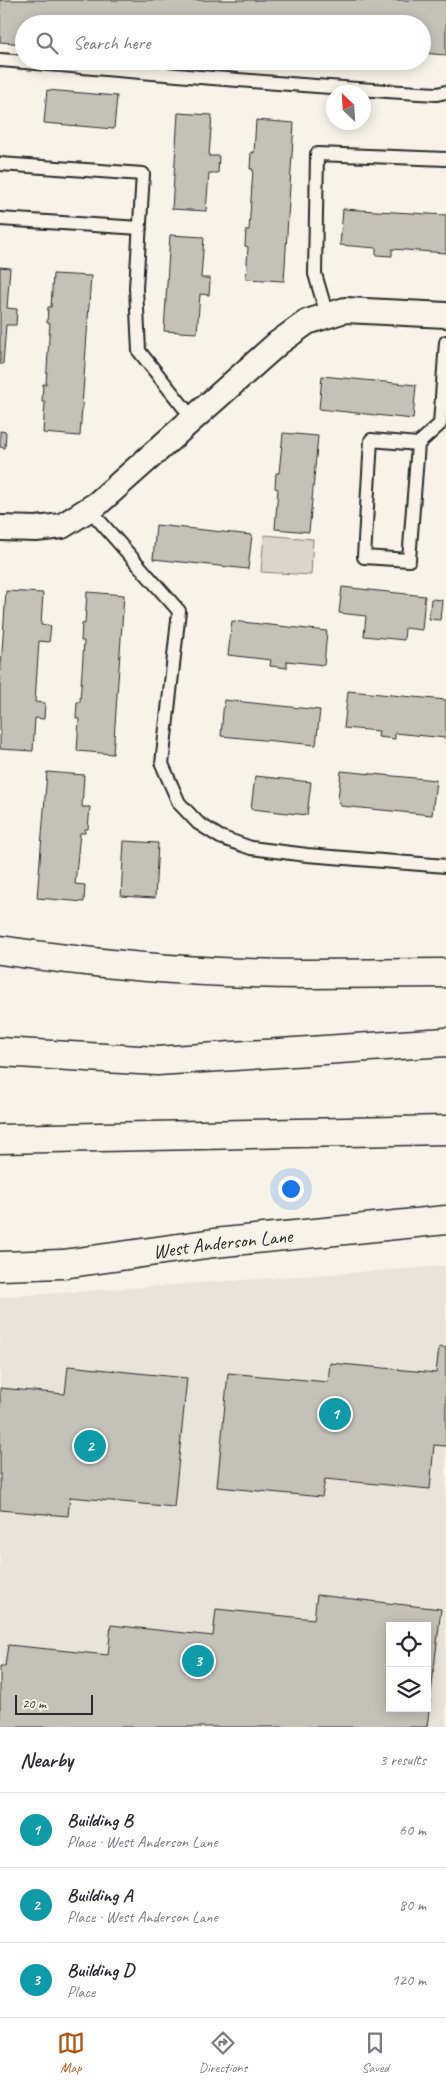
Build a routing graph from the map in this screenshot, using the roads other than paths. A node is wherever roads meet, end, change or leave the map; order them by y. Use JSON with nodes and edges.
{"nodes":[{"id":1,"x":0,"y":60,"type":"edge"},
{"id":2,"x":15,"y":61,"type":"edge"},
{"id":3,"x":131,"y":70,"type":"edge"},
{"id":4,"x":446,"y":92,"type":"edge"},
{"id":5,"x":446,"y":160,"type":"edge"},
{"id":6,"x":0,"y":164,"type":"edge"},
{"id":7,"x":0,"y":219,"type":"edge"},
{"id":8,"x":140,"y":228,"type":"junction"},
{"id":9,"x":446,"y":315,"type":"edge"},
{"id":10,"x":327,"y":316,"type":"junction"},
{"id":11,"x":446,"y":342,"type":"edge"},
{"id":12,"x":193,"y":419,"type":"junction"},
{"id":13,"x":418,"y":444,"type":"junction"},
{"id":14,"x":89,"y":509,"type":"junction"},
{"id":15,"x":0,"y":528,"type":"edge"},
{"id":16,"x":446,"y":866,"type":"edge"},
{"id":17,"x":0,"y":950,"type":"edge"},
{"id":18,"x":446,"y":972,"type":"edge"},
{"id":19,"x":446,"y":1042,"type":"edge"},
{"id":20,"x":0,"y":1052,"type":"edge"},
{"id":21,"x":446,"y":1130,"type":"edge"},
{"id":22,"x":0,"y":1139,"type":"edge"},
{"id":23,"x":446,"y":1220,"type":"edge"},
{"id":24,"x":0,"y":1266,"type":"edge"}],
"edges":[{"from":1,"to":2,"type":"lane"},
{"from":3,"to":4,"type":"lane"},
{"from":5,"to":10,"type":"lane"},
{"from":6,"to":8,"type":"lane"},
{"from":7,"to":8,"type":"lane"},
{"from":8,"to":12,"type":"lane"},
{"from":9,"to":10,"type":"street"},
{"from":10,"to":12,"type":"street"},
{"from":11,"to":13,"type":"lane"},
{"from":12,"to":14,"type":"street"},
{"from":13,"to":13,"type":"lane"},
{"from":14,"to":15,"type":"street"},
{"from":14,"to":16,"type":"lane"},
{"from":17,"to":18,"type":"main road"},
{"from":19,"to":20,"type":"main road"},
{"from":21,"to":22,"type":"main road"},
{"from":23,"to":24,"type":"main road","name":"West Anderson Lane"}]}
